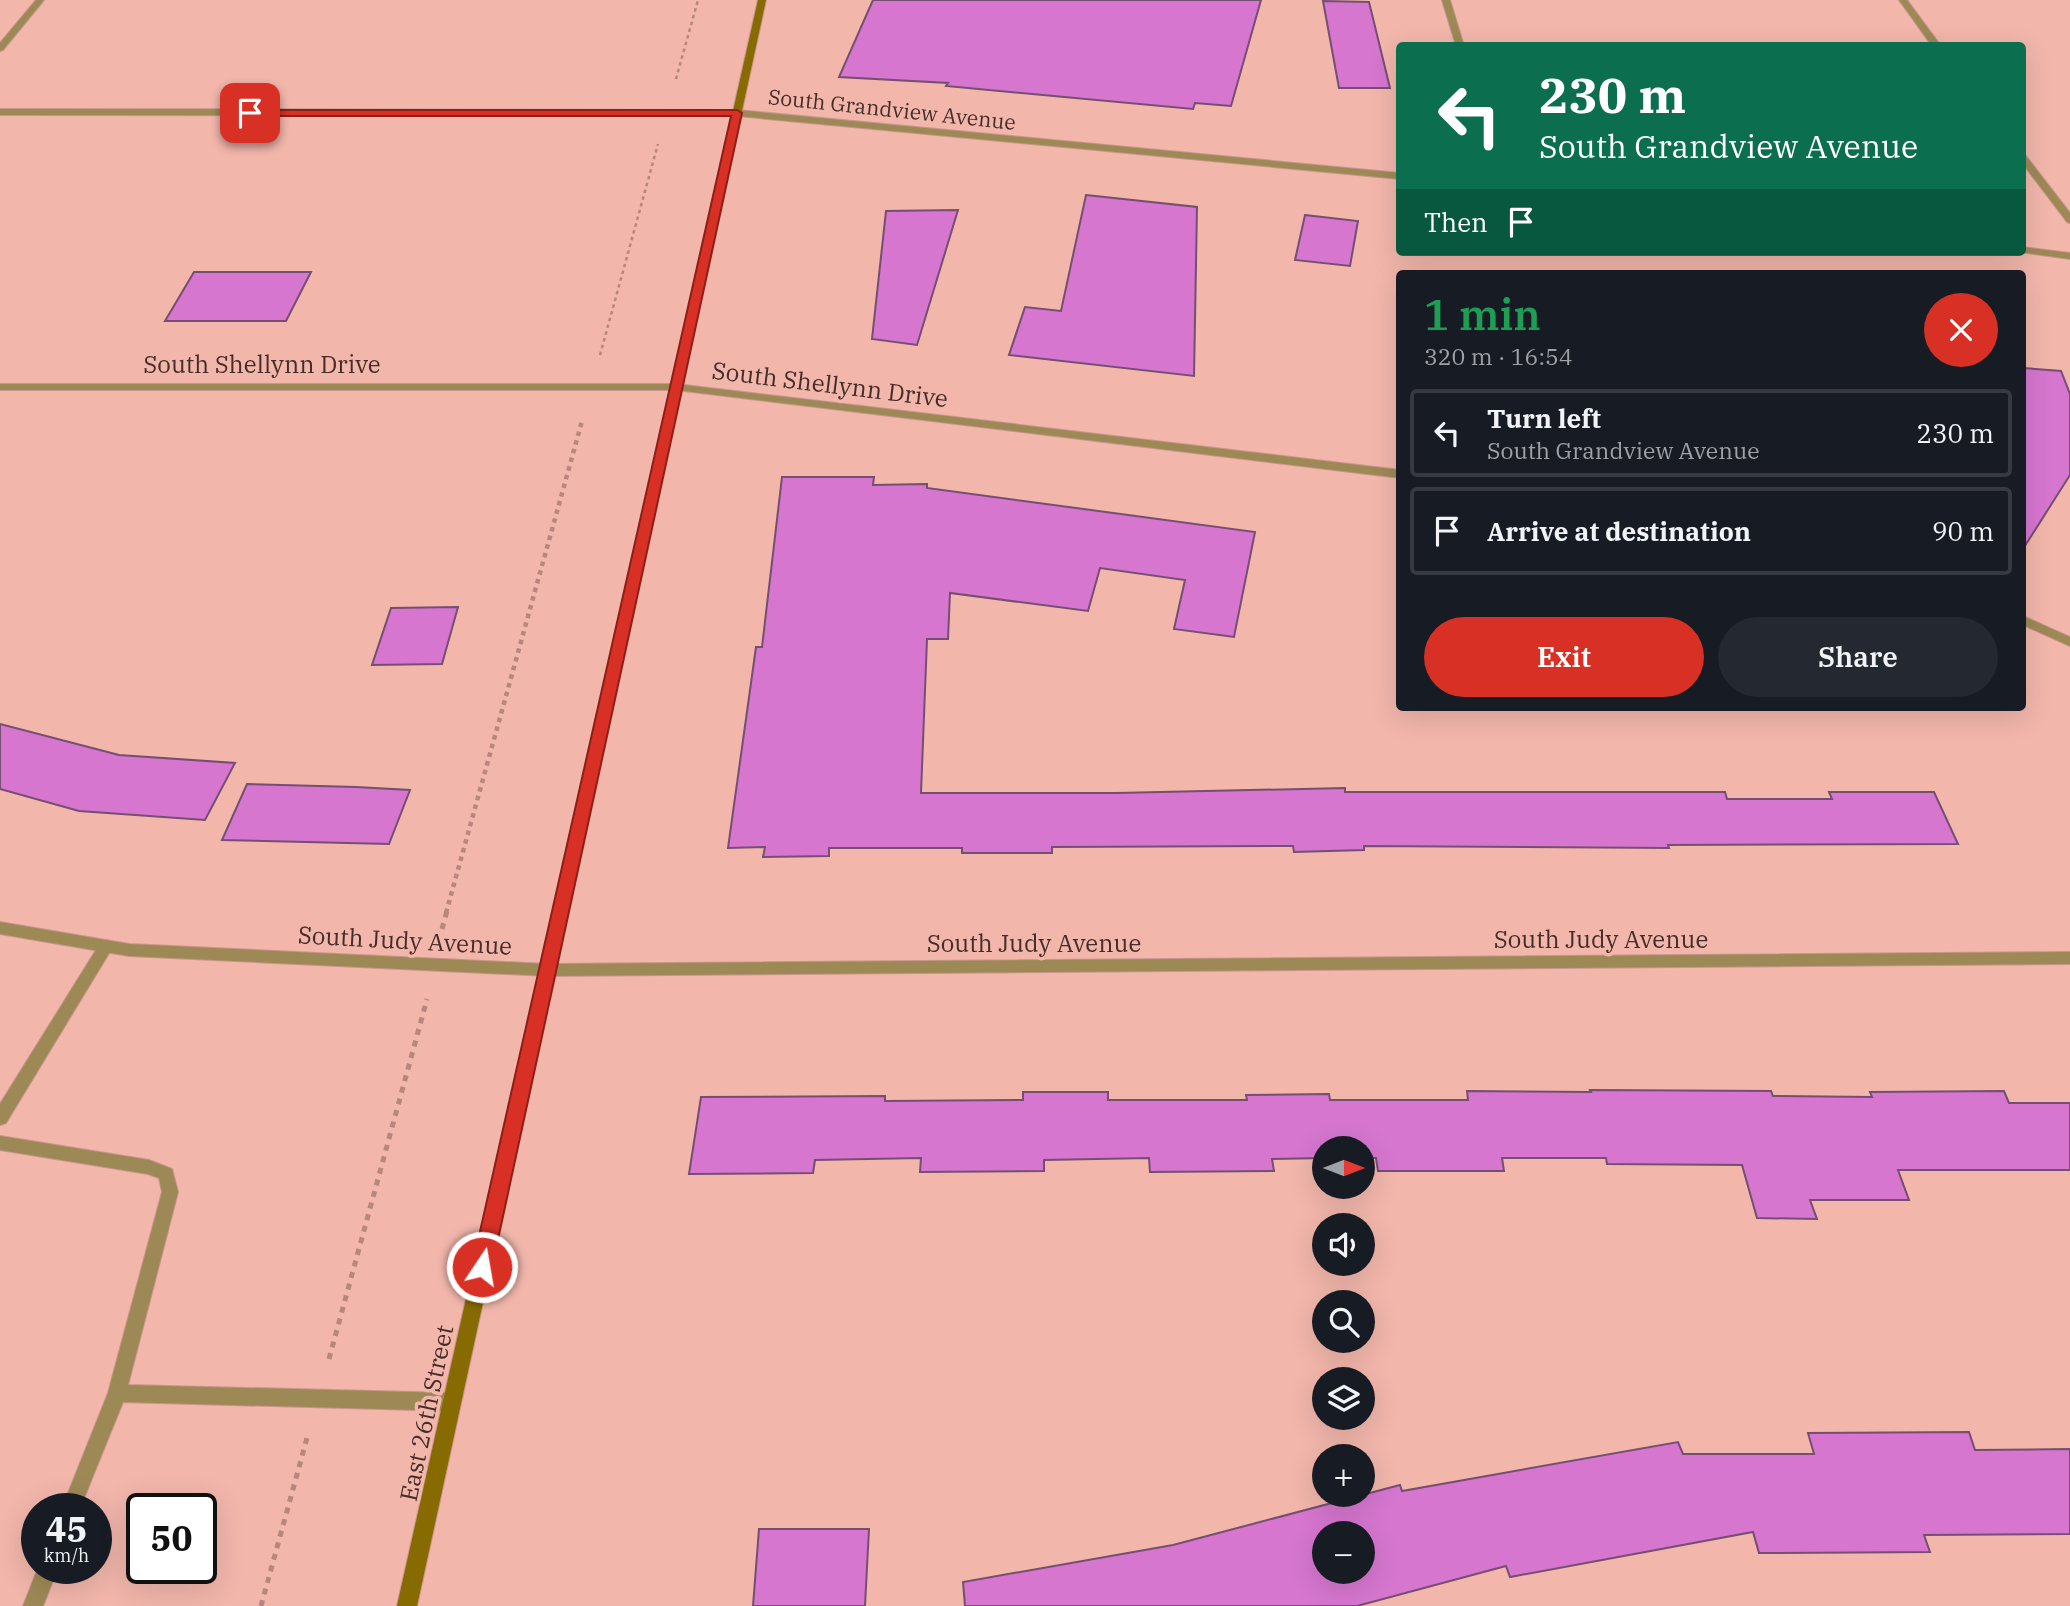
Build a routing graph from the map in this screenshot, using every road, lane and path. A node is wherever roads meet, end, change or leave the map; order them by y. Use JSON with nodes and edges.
{"nodes":[{"id":1,"x":40,"y":0,"type":"edge"},
{"id":2,"x":698,"y":0,"type":"edge"},
{"id":3,"x":762,"y":0,"type":"edge"},
{"id":4,"x":1446,"y":0,"type":"edge"},
{"id":5,"x":1903,"y":0,"type":"edge"},
{"id":6,"x":1459,"y":42,"type":"edge"},
{"id":7,"x":1934,"y":42,"type":"edge"},
{"id":8,"x":0,"y":48,"type":"edge"},
{"id":9,"x":0,"y":112,"type":"edge"},
{"id":10,"x":666,"y":113,"type":"junction"},
{"id":11,"x":737,"y":113,"type":"junction"},
{"id":12,"x":2026,"y":162,"type":"edge"},
{"id":13,"x":1396,"y":176,"type":"edge"},
{"id":14,"x":2070,"y":220,"type":"edge"},
{"id":15,"x":2026,"y":250,"type":"edge"},
{"id":16,"x":2070,"y":256,"type":"edge"},
{"id":17,"x":0,"y":387,"type":"edge"},
{"id":18,"x":592,"y":387,"type":"junction"},
{"id":19,"x":676,"y":387,"type":"junction"},
{"id":20,"x":1396,"y":474,"type":"edge"},
{"id":21,"x":2026,"y":621,"type":"edge"},
{"id":22,"x":2070,"y":642,"type":"edge"},
{"id":23,"x":0,"y":928,"type":"edge"},
{"id":24,"x":106,"y":946,"type":"junction"},
{"id":25,"x":2070,"y":958,"type":"edge"},
{"id":26,"x":434,"y":965,"type":"junction"},
{"id":27,"x":548,"y":970,"type":"junction"},
{"id":28,"x":0,"y":1118,"type":"edge"},
{"id":29,"x":0,"y":1143,"type":"edge"},
{"id":30,"x":117,"y":1393,"type":"junction"},
{"id":31,"x":318,"y":1398,"type":"junction"},
{"id":32,"x":452,"y":1402,"type":"junction"},
{"id":33,"x":77,"y":1493,"type":"edge"},
{"id":34,"x":42,"y":1584,"type":"edge"},
{"id":35,"x":33,"y":1606,"type":"edge"},
{"id":36,"x":261,"y":1606,"type":"edge"},
{"id":37,"x":407,"y":1606,"type":"edge"}],
"edges":[{"from":1,"to":8,"type":"street"},
{"from":2,"to":10,"type":"path"},
{"from":3,"to":11,"type":"main road","name":"East 26th Street"},
{"from":4,"to":6,"type":"street"},
{"from":5,"to":7,"type":"street"},
{"from":9,"to":10,"type":"street","name":"South Grandview Avenue"},
{"from":10,"to":11,"type":"street","name":"South Grandview Avenue"},
{"from":10,"to":18,"type":"path"},
{"from":11,"to":13,"type":"street","name":"South Grandview Avenue"},
{"from":11,"to":19,"type":"main road","name":"East 26th Street"},
{"from":12,"to":14,"type":"street"},
{"from":15,"to":16,"type":"street"},
{"from":17,"to":18,"type":"street","name":"South Shellynn Drive"},
{"from":18,"to":19,"type":"street","name":"South Shellynn Drive"},
{"from":18,"to":26,"type":"path"},
{"from":19,"to":20,"type":"street","name":"South Shellynn Drive"},
{"from":19,"to":27,"type":"main road","name":"East 26th Street"},
{"from":21,"to":22,"type":"street"},
{"from":23,"to":24,"type":"street","name":"South Judy Avenue"},
{"from":24,"to":26,"type":"street","name":"South Judy Avenue"},
{"from":24,"to":28,"type":"street"},
{"from":25,"to":27,"type":"street","name":"South Judy Avenue"},
{"from":26,"to":27,"type":"street","name":"South Judy Avenue"},
{"from":26,"to":31,"type":"path"},
{"from":27,"to":32,"type":"main road","name":"East 26th Street"},
{"from":29,"to":30,"type":"street"},
{"from":30,"to":31,"type":"street"},
{"from":30,"to":33,"type":"street"},
{"from":31,"to":32,"type":"street"},
{"from":31,"to":36,"type":"path"},
{"from":32,"to":37,"type":"main road","name":"East 26th Street"},
{"from":34,"to":35,"type":"street"}]}
